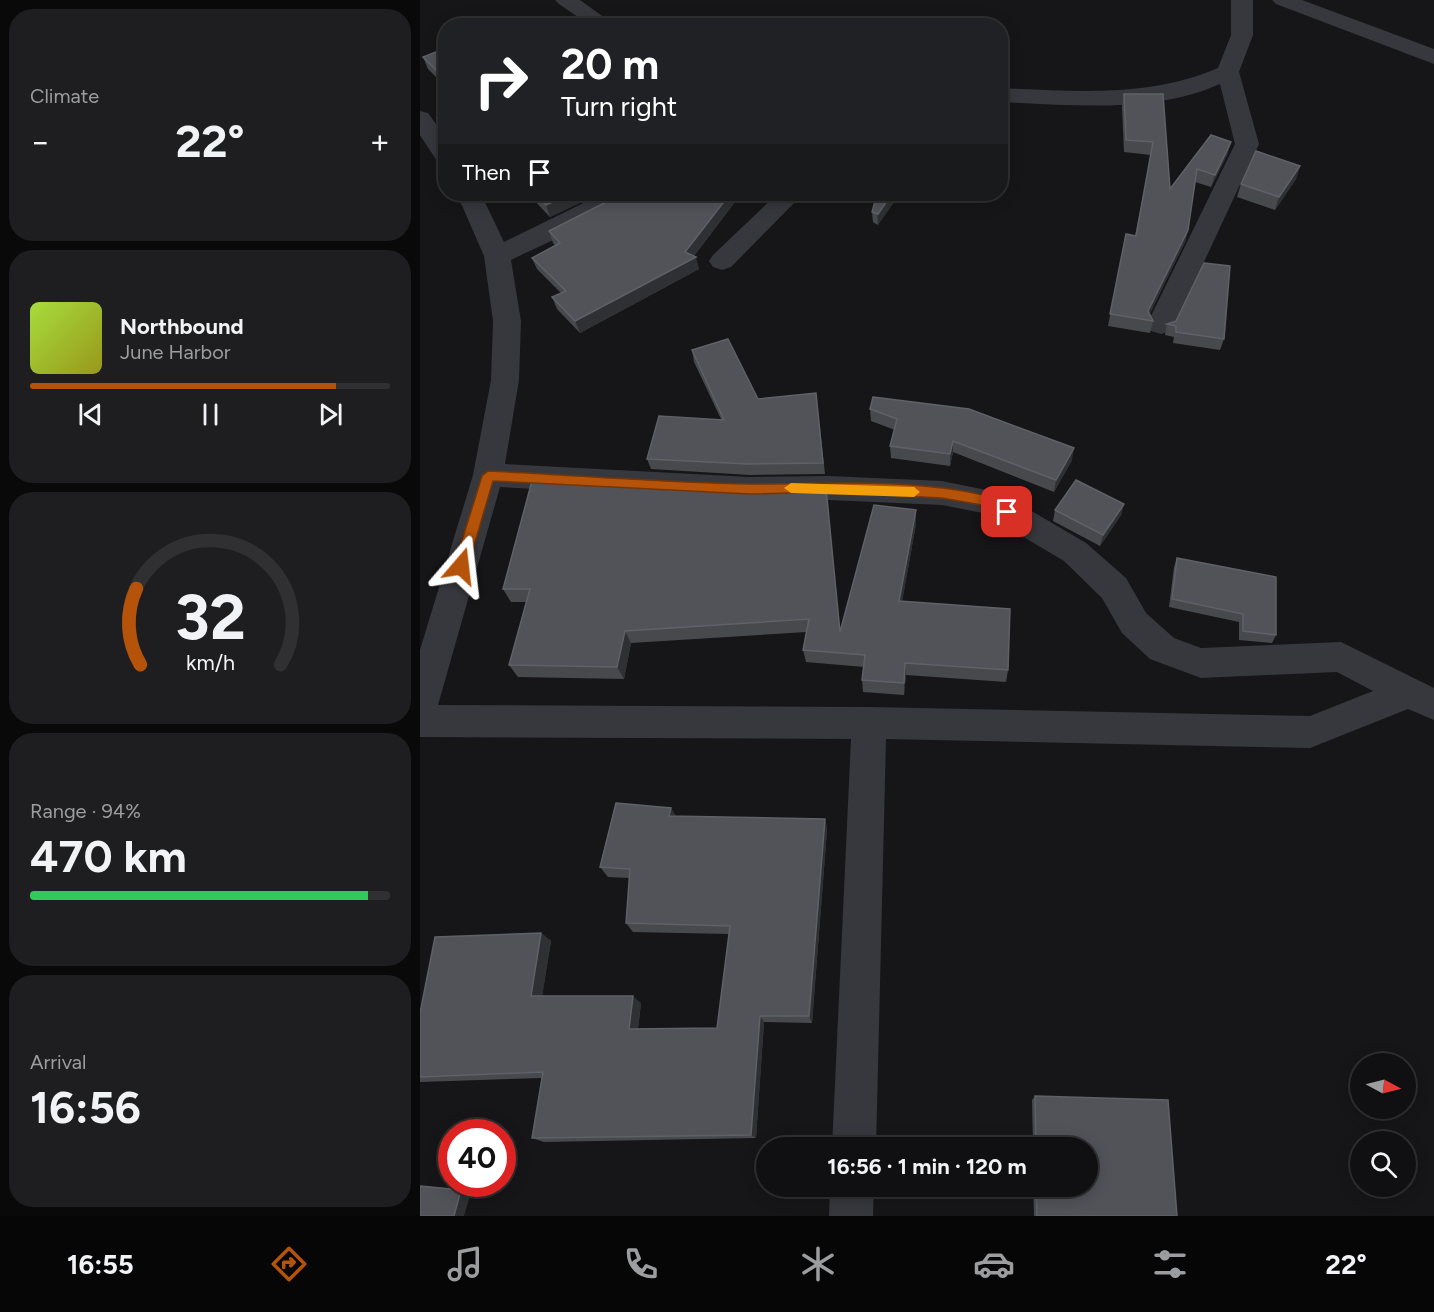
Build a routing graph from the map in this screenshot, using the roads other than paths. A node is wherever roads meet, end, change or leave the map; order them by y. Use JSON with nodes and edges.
{"nodes":[{"id":1,"x":566,"y":0,"type":"edge"},
{"id":2,"x":1242,"y":0,"type":"edge"},
{"id":3,"x":1283,"y":0,"type":"edge"},
{"id":4,"x":594,"y":18,"type":"edge"},
{"id":5,"x":1434,"y":57,"type":"edge"},
{"id":6,"x":1228,"y":72,"type":"junction"},
{"id":7,"x":1008,"y":95,"type":"edge"},
{"id":8,"x":472,"y":201,"type":"edge"},
{"id":9,"x":608,"y":201,"type":"edge"},
{"id":10,"x":784,"y":201,"type":"edge"},
{"id":11,"x":497,"y":256,"type":"junction"},
{"id":12,"x":722,"y":261,"type":"dead end"},
{"id":13,"x":1161,"y":324,"type":"dead end"},
{"id":14,"x":488,"y":476,"type":"junction"},
{"id":15,"x":434,"y":612,"type":"edge"},
{"id":16,"x":1421,"y":698,"type":"edge"},
{"id":17,"x":420,"y":708,"type":"edge"},
{"id":18,"x":420,"y":721,"type":"edge"},
{"id":19,"x":869,"y":723,"type":"junction"},
{"id":20,"x":854,"y":1137,"type":"edge"},
{"id":21,"x":852,"y":1197,"type":"edge"},
{"id":22,"x":851,"y":1216,"type":"edge"}],
"edges":[{"from":1,"to":4,"type":"street"},
{"from":2,"to":6,"type":"street"},
{"from":3,"to":5,"type":"street"},
{"from":6,"to":7,"type":"street"},
{"from":6,"to":13,"type":"street"},
{"from":8,"to":11,"type":"street"},
{"from":9,"to":11,"type":"street"},
{"from":10,"to":12,"type":"street"},
{"from":11,"to":14,"type":"street"},
{"from":14,"to":15,"type":"street"},
{"from":14,"to":16,"type":"street"},
{"from":15,"to":17,"type":"street"},
{"from":16,"to":19,"type":"street"},
{"from":18,"to":19,"type":"street"},
{"from":19,"to":20,"type":"street"},
{"from":21,"to":22,"type":"street"}]}
